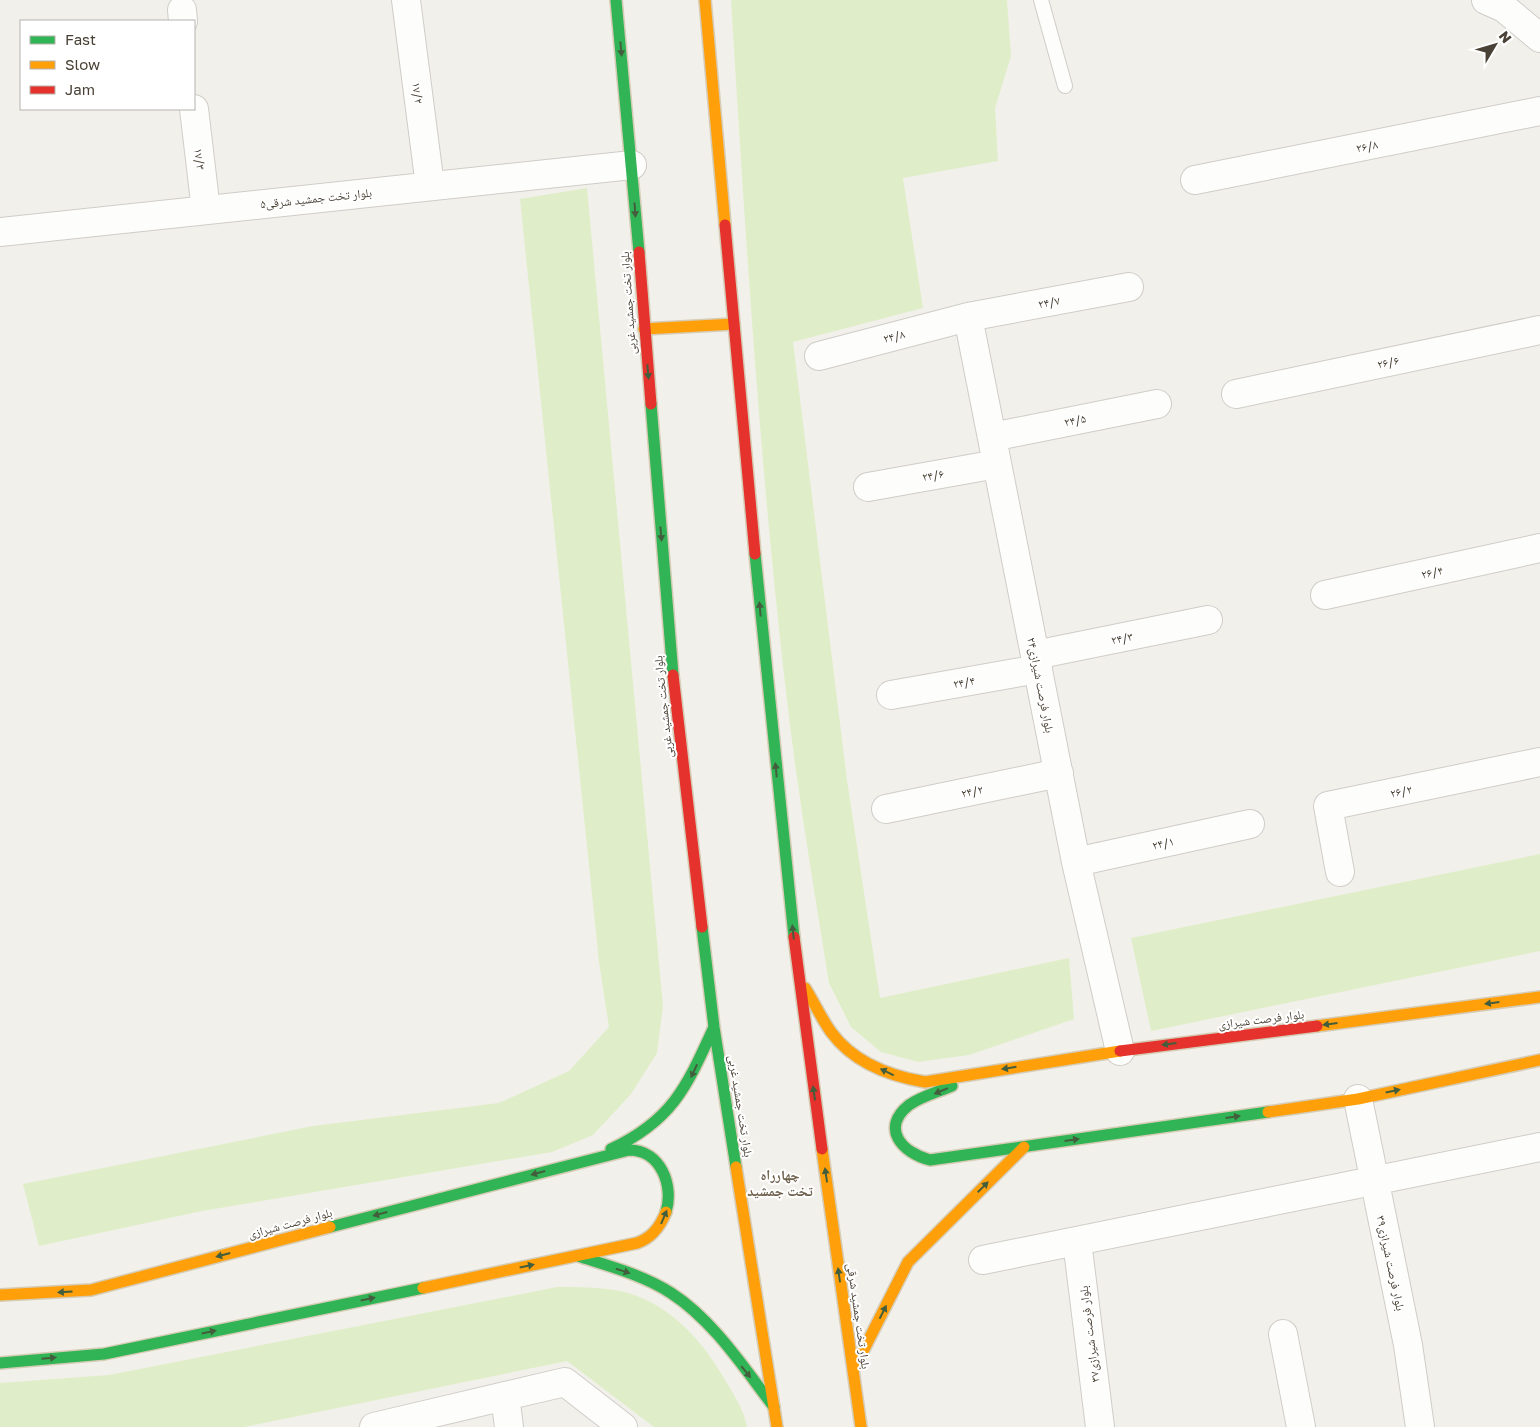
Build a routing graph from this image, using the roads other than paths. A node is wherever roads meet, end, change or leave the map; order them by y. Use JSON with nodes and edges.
{"nodes":[{"id":1,"x":406,"y":0,"type":"edge"},
{"id":2,"x":616,"y":0,"type":"edge"},
{"id":3,"x":705,"y":0,"type":"edge"},
{"id":4,"x":1041,"y":0,"type":"edge"},
{"id":5,"x":1497,"y":3,"type":"edge"},
{"id":6,"x":1540,"y":38,"type":"edge"},
{"id":7,"x":1065,"y":86,"type":"dead end"},
{"id":8,"x":194,"y":110,"type":"edge"},
{"id":9,"x":1540,"y":111,"type":"edge"},
{"id":10,"x":632,"y":165,"type":"junction"},
{"id":11,"x":1195,"y":180,"type":"dead end"},
{"id":12,"x":430,"y":186,"type":"junction"},
{"id":13,"x":206,"y":210,"type":"junction"},
{"id":14,"x":0,"y":232,"type":"edge"},
{"id":15,"x":1129,"y":287,"type":"dead end"},
{"id":16,"x":968,"y":317,"type":"junction"},
{"id":17,"x":734,"y":324,"type":"junction"},
{"id":18,"x":644,"y":329,"type":"junction"},
{"id":19,"x":1540,"y":330,"type":"edge"},
{"id":20,"x":819,"y":356,"type":"dead end"},
{"id":21,"x":1236,"y":394,"type":"dead end"},
{"id":22,"x":1157,"y":404,"type":"dead end"},
{"id":23,"x":992,"y":437,"type":"junction"},
{"id":24,"x":998,"y":464,"type":"junction"},
{"id":25,"x":868,"y":487,"type":"dead end"},
{"id":26,"x":1540,"y":548,"type":"edge"},
{"id":27,"x":1325,"y":595,"type":"dead end"},
{"id":28,"x":1208,"y":620,"type":"dead end"},
{"id":29,"x":1037,"y":662,"type":"junction"},
{"id":30,"x":890,"y":695,"type":"dead end"},
{"id":31,"x":1540,"y":762,"type":"edge"},
{"id":32,"x":1058,"y":773,"type":"junction"},
{"id":33,"x":886,"y":809,"type":"dead end"},
{"id":34,"x":1250,"y":824,"type":"dead end"},
{"id":35,"x":1076,"y":862,"type":"junction"},
{"id":36,"x":1340,"y":872,"type":"dead end"},
{"id":37,"x":798,"y":975,"type":"junction"},
{"id":38,"x":1540,"y":997,"type":"edge"},
{"id":39,"x":714,"y":1027,"type":"junction"},
{"id":40,"x":1120,"y":1051,"type":"junction"},
{"id":41,"x":1540,"y":1060,"type":"edge"},
{"id":42,"x":986,"y":1072,"type":"junction"},
{"id":43,"x":1358,"y":1099,"type":"junction"},
{"id":44,"x":1024,"y":1147,"type":"junction"},
{"id":45,"x":1540,"y":1147,"type":"edge"},
{"id":46,"x":585,"y":1160,"type":"junction"},
{"id":47,"x":1374,"y":1180,"type":"junction"},
{"id":48,"x":1077,"y":1241,"type":"junction"},
{"id":49,"x":576,"y":1256,"type":"junction"},
{"id":50,"x":983,"y":1260,"type":"dead end"},
{"id":51,"x":0,"y":1295,"type":"edge"},
{"id":52,"x":1283,"y":1334,"type":"dead end"},
{"id":53,"x":0,"y":1363,"type":"edge"},
{"id":54,"x":852,"y":1371,"type":"junction"},
{"id":55,"x":505,"y":1396,"type":"junction"},
{"id":56,"x":775,"y":1408,"type":"junction"},
{"id":57,"x":374,"y":1427,"type":"edge"},
{"id":58,"x":509,"y":1427,"type":"edge"},
{"id":59,"x":623,"y":1427,"type":"edge"},
{"id":60,"x":777,"y":1427,"type":"edge"},
{"id":61,"x":861,"y":1427,"type":"edge"},
{"id":62,"x":1100,"y":1427,"type":"edge"},
{"id":63,"x":1301,"y":1427,"type":"edge"},
{"id":64,"x":1420,"y":1427,"type":"edge"}],
"edges":[{"from":1,"to":12,"type":"street","name":"۱۷/۲"},
{"from":2,"to":10,"type":"main road","name":"بلوار تخت جمشید غربی","one_way":true},
{"from":3,"to":17,"type":"main road"},
{"from":4,"to":7,"type":"lane"},
{"from":5,"to":6,"type":"street"},
{"from":8,"to":13,"type":"street","name":"۱۷/۳"},
{"from":9,"to":11,"type":"street","name":"۲۶/۸"},
{"from":10,"to":12,"type":"street","name":"بلوار تخت جمشید شرقی۵"},
{"from":10,"to":18,"type":"main road","name":"بلوار تخت جمشید غربی","one_way":true},
{"from":12,"to":13,"type":"street","name":"بلوار تخت جمشید شرقی۵"},
{"from":13,"to":14,"type":"street","name":"بلوار تخت جمشید شرقی۵"},
{"from":15,"to":16,"type":"street","name":"۲۴/۷"},
{"from":16,"to":20,"type":"street","name":"۲۴/۸"},
{"from":16,"to":23,"type":"street","name":"بلوار فرصت شیرازی۲۴"},
{"from":17,"to":18,"type":"main road"},
{"from":37,"to":17,"type":"main road","one_way":true},
{"from":18,"to":39,"type":"main road","name":"بلوار تخت جمشید غربی","one_way":true},
{"from":19,"to":21,"type":"street","name":"۲۶/۶"},
{"from":22,"to":23,"type":"street","name":"۲۴/۵"},
{"from":23,"to":24,"type":"street","name":"بلوار فرصت شیرازی۲۴"},
{"from":24,"to":25,"type":"street","name":"۲۴/۶"},
{"from":24,"to":29,"type":"street","name":"بلوار فرصت شیرازی۲۴"},
{"from":26,"to":27,"type":"street","name":"۲۶/۴"},
{"from":28,"to":29,"type":"street","name":"۲۴/۳"},
{"from":29,"to":30,"type":"street","name":"۲۴/۴"},
{"from":29,"to":32,"type":"street","name":"بلوار فرصت شیرازی۲۴"},
{"from":31,"to":36,"type":"street","name":"۲۶/۲"},
{"from":32,"to":33,"type":"street","name":"۲۴/۲"},
{"from":32,"to":35,"type":"street","name":"بلوار فرصت شیرازی۲۴"},
{"from":34,"to":35,"type":"street","name":"۲۴/۱"},
{"from":35,"to":40,"type":"street","name":"بلوار فرصت شیرازی۲۴"},
{"from":42,"to":37,"type":"main road","one_way":true},
{"from":54,"to":37,"type":"main road","name":"بلوار تخت جمشید شرقی","one_way":true},
{"from":38,"to":40,"type":"main road","name":"بلوار فرصت شیرازی","one_way":true},
{"from":39,"to":46,"type":"main road","one_way":true},
{"from":39,"to":56,"type":"main road","name":"بلوار تخت جمشید غربی"},
{"from":40,"to":42,"type":"main road","name":"بلوار فرصت شیرازی","one_way":true},
{"from":43,"to":41,"type":"main road","one_way":true},
{"from":42,"to":44,"type":"main road","one_way":true},
{"from":44,"to":43,"type":"main road","one_way":true},
{"from":43,"to":47,"type":"street","name":"بلوار فرصت شیرازی۳۹"},
{"from":54,"to":44,"type":"main road","one_way":true},
{"from":45,"to":47,"type":"street"},
{"from":49,"to":46,"type":"main road","one_way":true},
{"from":46,"to":51,"type":"main road","name":"بلوار فرصت شیرازی","one_way":true},
{"from":47,"to":48,"type":"street"},
{"from":47,"to":64,"type":"street","name":"بلوار فرصت شیرازی۳۹"},
{"from":48,"to":50,"type":"street"},
{"from":48,"to":62,"type":"street","name":"بلوار فرصت شیرازی۳۷"},
{"from":53,"to":49,"type":"main road","one_way":true},
{"from":49,"to":56,"type":"main road","one_way":true},
{"from":52,"to":63,"type":"street"},
{"from":54,"to":61,"type":"main road","name":"بلوار تخت جمشید شرقی"},
{"from":55,"to":57,"type":"street"},
{"from":55,"to":58,"type":"street"},
{"from":55,"to":59,"type":"street"},
{"from":56,"to":60,"type":"main road"}]}
